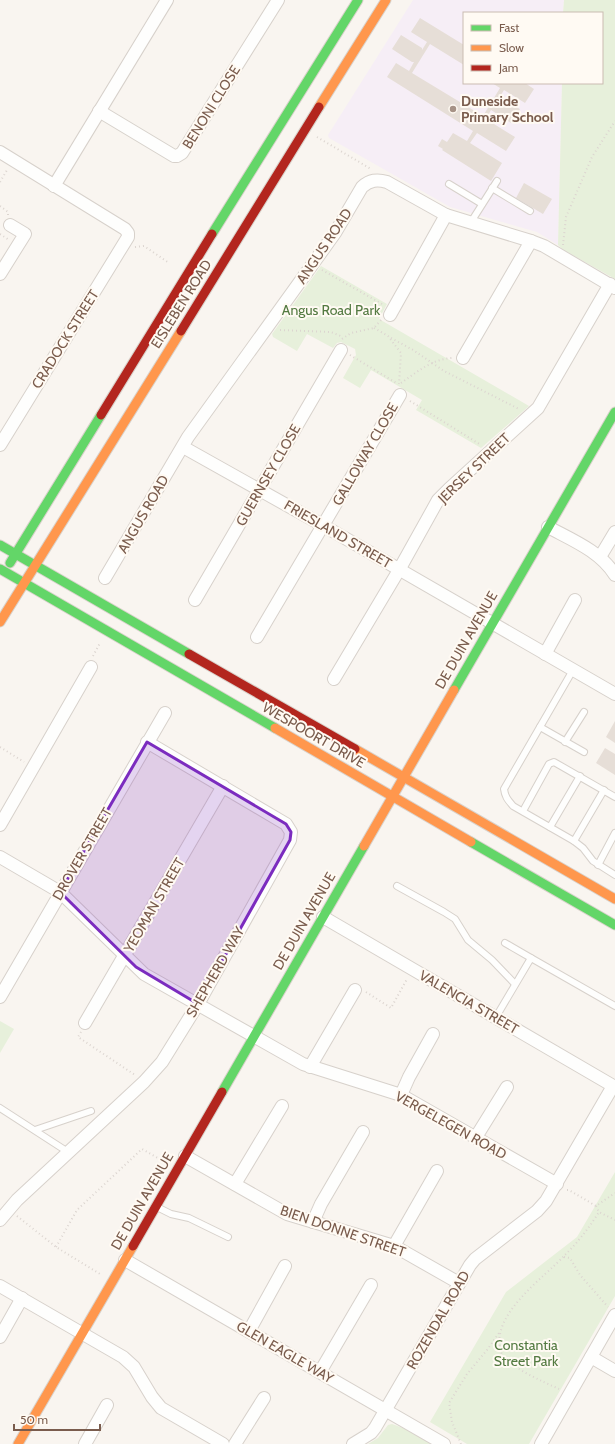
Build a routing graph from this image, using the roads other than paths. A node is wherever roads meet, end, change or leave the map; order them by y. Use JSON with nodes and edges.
{"nodes":[{"id":1,"x":167,"y":0,"type":"edge"},
{"id":2,"x":278,"y":0,"type":"edge"},
{"id":3,"x":358,"y":0,"type":"edge"},
{"id":4,"x":386,"y":0,"type":"edge"},
{"id":5,"x":99,"y":111,"type":"junction"},
{"id":6,"x":0,"y":152,"type":"edge"},
{"id":7,"x":497,"y":181,"type":"dead end"},
{"id":8,"x":449,"y":184,"type":"dead end"},
{"id":9,"x":54,"y":186,"type":"junction"},
{"id":10,"x":492,"y":188,"type":"junction"},
{"id":11,"x":482,"y":204,"type":"junction"},
{"id":12,"x":530,"y":211,"type":"dead end"},
{"id":13,"x":446,"y":215,"type":"junction"},
{"id":14,"x":471,"y":222,"type":"junction"},
{"id":15,"x":10,"y":225,"type":"dead end"},
{"id":16,"x":531,"y":241,"type":"junction"},
{"id":17,"x":0,"y":274,"type":"edge"},
{"id":18,"x":612,"y":286,"type":"edge"},
{"id":19,"x":391,"y":313,"type":"road end"},
{"id":20,"x":341,"y":350,"type":"road end"},
{"id":21,"x":463,"y":358,"type":"road end"},
{"id":22,"x":399,"y":390,"type":"road end"},
{"id":23,"x":613,"y":420,"type":"edge"},
{"id":24,"x":0,"y":444,"type":"edge"},
{"id":25,"x":183,"y":447,"type":"junction"},
{"id":26,"x":260,"y":490,"type":"junction"},
{"id":27,"x":324,"y":526,"type":"junction"},
{"id":28,"x":548,"y":527,"type":"junction"},
{"id":29,"x":615,"y":532,"type":"edge"},
{"id":30,"x":0,"y":545,"type":"edge"},
{"id":31,"x":15,"y":554,"type":"junction"},
{"id":32,"x":600,"y":557,"type":"junction"},
{"id":33,"x":36,"y":565,"type":"junction"},
{"id":34,"x":399,"y":570,"type":"junction"},
{"id":35,"x":2,"y":573,"type":"edge"},
{"id":36,"x":615,"y":575,"type":"edge"},
{"id":37,"x":105,"y":578,"type":"dead end"},
{"id":38,"x":25,"y":583,"type":"junction"},
{"id":39,"x":196,"y":600,"type":"dead end"},
{"id":40,"x":575,"y":600,"type":"dead end"},
{"id":41,"x":0,"y":622,"type":"edge"},
{"id":42,"x":492,"y":623,"type":"junction"},
{"id":43,"x":257,"y":637,"type":"dead end"},
{"id":44,"x":545,"y":654,"type":"junction"},
{"id":45,"x":91,"y":664,"type":"road end"},
{"id":46,"x":573,"y":670,"type":"junction"},
{"id":47,"x":334,"y":679,"type":"dead end"},
{"id":48,"x":615,"y":694,"type":"edge"},
{"id":49,"x":584,"y":712,"type":"dead end"},
{"id":50,"x":165,"y":713,"type":"dead end"},
{"id":51,"x":540,"y":727,"type":"junction"},
{"id":52,"x":147,"y":742,"type":"junction"},
{"id":53,"x":565,"y":742,"type":"junction"},
{"id":54,"x":584,"y":752,"type":"dead end"},
{"id":55,"x":580,"y":776,"type":"junction"},
{"id":56,"x":403,"y":777,"type":"junction"},
{"id":57,"x":223,"y":786,"type":"junction"},
{"id":58,"x":604,"y":790,"type":"junction"},
{"id":59,"x":392,"y":796,"type":"junction"},
{"id":60,"x":615,"y":797,"type":"edge"},
{"id":61,"x":523,"y":811,"type":"junction"},
{"id":62,"x":0,"y":825,"type":"edge"},
{"id":63,"x":550,"y":827,"type":"junction"},
{"id":64,"x":615,"y":833,"type":"edge"},
{"id":65,"x":574,"y":840,"type":"junction"},
{"id":66,"x":0,"y":857,"type":"edge"},
{"id":67,"x":598,"y":864,"type":"junction"},
{"id":68,"x":615,"y":875,"type":"edge"},
{"id":69,"x":397,"y":886,"type":"dead end"},
{"id":70,"x":60,"y":892,"type":"junction"},
{"id":71,"x":615,"y":899,"type":"edge"},
{"id":72,"x":323,"y":917,"type":"junction"},
{"id":73,"x":615,"y":925,"type":"edge"},
{"id":74,"x":505,"y":943,"type":"dead end"},
{"id":75,"x":125,"y":956,"type":"junction"},
{"id":76,"x":531,"y":958,"type":"junction"},
{"id":77,"x":515,"y":984,"type":"junction"},
{"id":78,"x":355,"y":990,"type":"road end"},
{"id":79,"x":0,"y":997,"type":"edge"},
{"id":80,"x":198,"y":1004,"type":"junction"},
{"id":81,"x":615,"y":1006,"type":"edge"},
{"id":82,"x":496,"y":1017,"type":"junction"},
{"id":83,"x":85,"y":1023,"type":"road end"},
{"id":84,"x":433,"y":1034,"type":"dead end"},
{"id":85,"x":254,"y":1036,"type":"junction"},
{"id":86,"x":310,"y":1067,"type":"junction"},
{"id":87,"x":614,"y":1086,"type":"edge"},
{"id":88,"x":507,"y":1087,"type":"dead end"},
{"id":89,"x":401,"y":1094,"type":"junction"},
{"id":90,"x":282,"y":1106,"type":"dead end"},
{"id":91,"x":0,"y":1108,"type":"edge"},
{"id":92,"x":91,"y":1111,"type":"dead end"},
{"id":93,"x":35,"y":1130,"type":"junction"},
{"id":94,"x":363,"y":1132,"type":"dead end"},
{"id":95,"x":476,"y":1137,"type":"junction"},
{"id":96,"x":68,"y":1152,"type":"junction"},
{"id":97,"x":185,"y":1156,"type":"junction"},
{"id":98,"x":437,"y":1171,"type":"dead end"},
{"id":99,"x":236,"y":1184,"type":"junction"},
{"id":100,"x":557,"y":1184,"type":"junction"},
{"id":101,"x":156,"y":1207,"type":"junction"},
{"id":102,"x":0,"y":1220,"type":"edge"},
{"id":103,"x":313,"y":1222,"type":"junction"},
{"id":104,"x":228,"y":1237,"type":"dead end"},
{"id":105,"x":394,"y":1246,"type":"junction"},
{"id":106,"x":125,"y":1260,"type":"junction"},
{"id":107,"x":284,"y":1266,"type":"dead end"},
{"id":108,"x":460,"y":1283,"type":"junction"},
{"id":109,"x":371,"y":1285,"type":"dead end"},
{"id":110,"x":0,"y":1286,"type":"edge"},
{"id":111,"x":22,"y":1298,"type":"junction"},
{"id":112,"x":613,"y":1312,"type":"edge"},
{"id":113,"x":249,"y":1330,"type":"junction"},
{"id":114,"x":82,"y":1334,"type":"junction"},
{"id":115,"x":0,"y":1336,"type":"edge"},
{"id":116,"x":591,"y":1357,"type":"junction"},
{"id":117,"x":615,"y":1371,"type":"edge"},
{"id":118,"x":320,"y":1372,"type":"junction"},
{"id":119,"x":264,"y":1398,"type":"dead end"},
{"id":120,"x":108,"y":1405,"type":"dead end"},
{"id":121,"x":386,"y":1410,"type":"junction"},
{"id":122,"x":18,"y":1444,"type":"edge"},
{"id":123,"x":85,"y":1444,"type":"edge"},
{"id":124,"x":223,"y":1444,"type":"edge"},
{"id":125,"x":236,"y":1444,"type":"edge"},
{"id":126,"x":353,"y":1444,"type":"edge"},
{"id":127,"x":444,"y":1444,"type":"edge"},
{"id":128,"x":540,"y":1444,"type":"edge"}],
"edges":[{"from":1,"to":5,"type":"street"},
{"from":2,"to":5,"type":"street","name":"BENONI CLOSE"},
{"from":3,"to":31,"type":"main road","name":"EISLEBEN ROAD"},
{"from":4,"to":33,"type":"main road","name":"EISLEBEN ROAD"},
{"from":5,"to":9,"type":"street"},
{"from":6,"to":9,"type":"street"},
{"from":7,"to":10,"type":"lane"},
{"from":8,"to":11,"type":"lane"},
{"from":9,"to":24,"type":"street","name":"CRADOCK STREET"},
{"from":10,"to":11,"type":"lane"},
{"from":10,"to":12,"type":"lane"},
{"from":11,"to":14,"type":"lane"},
{"from":13,"to":14,"type":"street","name":"ANGUS ROAD"},
{"from":13,"to":19,"type":"street"},
{"from":13,"to":25,"type":"street","name":"ANGUS ROAD"},
{"from":14,"to":16,"type":"street","name":"ANGUS ROAD"},
{"from":15,"to":17,"type":"street"},
{"from":16,"to":18,"type":"street","name":"ANGUS ROAD"},
{"from":16,"to":21,"type":"street"},
{"from":18,"to":34,"type":"street","name":"JERSEY STREET"},
{"from":20,"to":26,"type":"street","name":"GUERNSEY CLOSE"},
{"from":22,"to":27,"type":"street","name":"GALLOWAY CLOSE"},
{"from":23,"to":28,"type":"main road","name":"DE DUIN AVENUE"},
{"from":25,"to":26,"type":"street","name":"FRIESLAND STREET"},
{"from":25,"to":37,"type":"street","name":"ANGUS ROAD"},
{"from":26,"to":27,"type":"street","name":"FRIESLAND STREET"},
{"from":26,"to":39,"type":"street","name":"GUERNSEY CLOSE"},
{"from":27,"to":34,"type":"street","name":"FRIESLAND STREET"},
{"from":27,"to":43,"type":"street","name":"GALLOWAY CLOSE"},
{"from":28,"to":32,"type":"street"},
{"from":28,"to":42,"type":"main road","name":"DE DUIN AVENUE"},
{"from":29,"to":32,"type":"street"},
{"from":30,"to":31,"type":"main road","name":"WESPOORT DRIVE"},
{"from":31,"to":33,"type":"main road","name":"WESPOORT DRIVE"},
{"from":31,"to":35,"type":"main road","name":"EISLEBEN ROAD"},
{"from":32,"to":36,"type":"street"},
{"from":33,"to":38,"type":"main road","name":"EISLEBEN ROAD"},
{"from":33,"to":56,"type":"main road","name":"WESPOORT DRIVE"},
{"from":34,"to":42,"type":"street","name":"FRIESLAND STREET"},
{"from":34,"to":47,"type":"street","name":"JERSEY STREET"},
{"from":35,"to":38,"type":"main road","name":"WESPOORT DRIVE"},
{"from":38,"to":41,"type":"main road","name":"EISLEBEN ROAD"},
{"from":38,"to":59,"type":"main road","name":"WESPOORT DRIVE"},
{"from":40,"to":44,"type":"street"},
{"from":42,"to":44,"type":"street","name":"FRIESLAND STREET"},
{"from":42,"to":56,"type":"main road","name":"DE DUIN AVENUE"},
{"from":44,"to":46,"type":"street","name":"FRIESLAND STREET"},
{"from":45,"to":62,"type":"street"},
{"from":46,"to":48,"type":"street","name":"FRIESLAND STREET"},
{"from":46,"to":51,"type":"lane"},
{"from":49,"to":53,"type":"lane"},
{"from":50,"to":52,"type":"street","name":"DROVER STREET"},
{"from":51,"to":53,"type":"lane"},
{"from":51,"to":61,"type":"lane"},
{"from":52,"to":57,"type":"street","name":"SHEPHERD WAY"},
{"from":52,"to":70,"type":"street","name":"DROVER STREET"},
{"from":53,"to":54,"type":"lane"},
{"from":55,"to":58,"type":"lane"},
{"from":55,"to":61,"type":"lane"},
{"from":55,"to":63,"type":"lane"},
{"from":56,"to":59,"type":"main road","name":"DE DUIN AVENUE"},
{"from":56,"to":71,"type":"main road","name":"WESPOORT DRIVE"},
{"from":57,"to":75,"type":"street","name":"YEOMAN STREET"},
{"from":57,"to":80,"type":"street","name":"SHEPHERD WAY"},
{"from":58,"to":60,"type":"lane"},
{"from":58,"to":65,"type":"lane"},
{"from":59,"to":72,"type":"main road","name":"DE DUIN AVENUE"},
{"from":59,"to":73,"type":"main road","name":"WESPOORT DRIVE"},
{"from":61,"to":63,"type":"lane"},
{"from":63,"to":65,"type":"lane"},
{"from":64,"to":67,"type":"lane"},
{"from":65,"to":67,"type":"lane"},
{"from":66,"to":70,"type":"street","name":"VERGELEGEN ROAD"},
{"from":67,"to":68,"type":"lane"},
{"from":69,"to":77,"type":"lane"},
{"from":70,"to":75,"type":"street","name":"VERGELEGEN ROAD"},
{"from":70,"to":79,"type":"street","name":"DROVER STREET"},
{"from":72,"to":82,"type":"street","name":"VALENCIA STREET"},
{"from":72,"to":85,"type":"main road","name":"DE DUIN AVENUE"},
{"from":74,"to":76,"type":"lane"},
{"from":75,"to":80,"type":"street","name":"VERGELEGEN ROAD"},
{"from":75,"to":83,"type":"street","name":"YEOMAN STREET"},
{"from":76,"to":77,"type":"lane"},
{"from":76,"to":81,"type":"lane"},
{"from":77,"to":82,"type":"lane"},
{"from":78,"to":86,"type":"street"},
{"from":80,"to":85,"type":"street","name":"VERGELEGEN ROAD"},
{"from":80,"to":96,"type":"street","name":"SHEPHERD WAY"},
{"from":82,"to":87,"type":"street","name":"VALENCIA STREET"},
{"from":84,"to":89,"type":"street"},
{"from":85,"to":86,"type":"street","name":"VERGELEGEN ROAD"},
{"from":85,"to":97,"type":"main road","name":"DE DUIN AVENUE"},
{"from":86,"to":89,"type":"street","name":"VERGELEGEN ROAD"},
{"from":87,"to":100,"type":"street","name":"ROZENDAL ROAD"},
{"from":88,"to":95,"type":"street"},
{"from":89,"to":95,"type":"street","name":"VERGELEGEN ROAD"},
{"from":90,"to":99,"type":"street"},
{"from":91,"to":93,"type":"lane"},
{"from":92,"to":93,"type":"lane"},
{"from":93,"to":96,"type":"lane"},
{"from":94,"to":103,"type":"street"},
{"from":95,"to":100,"type":"street","name":"VERGELEGEN ROAD"},
{"from":96,"to":102,"type":"street","name":"SHEPHERD WAY"},
{"from":97,"to":99,"type":"street","name":"BIEN DONNE STREET"},
{"from":97,"to":101,"type":"main road","name":"DE DUIN AVENUE"},
{"from":98,"to":105,"type":"street"},
{"from":99,"to":103,"type":"street","name":"BIEN DONNE STREET"},
{"from":100,"to":108,"type":"street","name":"ROZENDAL ROAD"},
{"from":101,"to":104,"type":"lane"},
{"from":101,"to":106,"type":"main road","name":"DE DUIN AVENUE"},
{"from":103,"to":105,"type":"street","name":"BIEN DONNE STREET"},
{"from":105,"to":108,"type":"street","name":"BIEN DONNE STREET"},
{"from":106,"to":113,"type":"street","name":"GLEN EAGLE WAY"},
{"from":106,"to":114,"type":"main road","name":"DE DUIN AVENUE"},
{"from":107,"to":113,"type":"street"},
{"from":108,"to":121,"type":"street","name":"ROZENDAL ROAD"},
{"from":109,"to":118,"type":"street"},
{"from":110,"to":111,"type":"street"},
{"from":111,"to":114,"type":"street"},
{"from":111,"to":115,"type":"street"},
{"from":112,"to":116,"type":"street"},
{"from":113,"to":118,"type":"street","name":"GLEN EAGLE WAY"},
{"from":114,"to":122,"type":"main road","name":"DE DUIN AVENUE"},
{"from":114,"to":124,"type":"street"},
{"from":116,"to":117,"type":"street"},
{"from":116,"to":128,"type":"street"},
{"from":118,"to":121,"type":"street","name":"GLEN EAGLE WAY"},
{"from":119,"to":125,"type":"street"},
{"from":120,"to":123,"type":"street"},
{"from":121,"to":126,"type":"street","name":"ROZENDAL ROAD"},
{"from":121,"to":127,"type":"street","name":"GLEN EAGLE WAY"}]}
